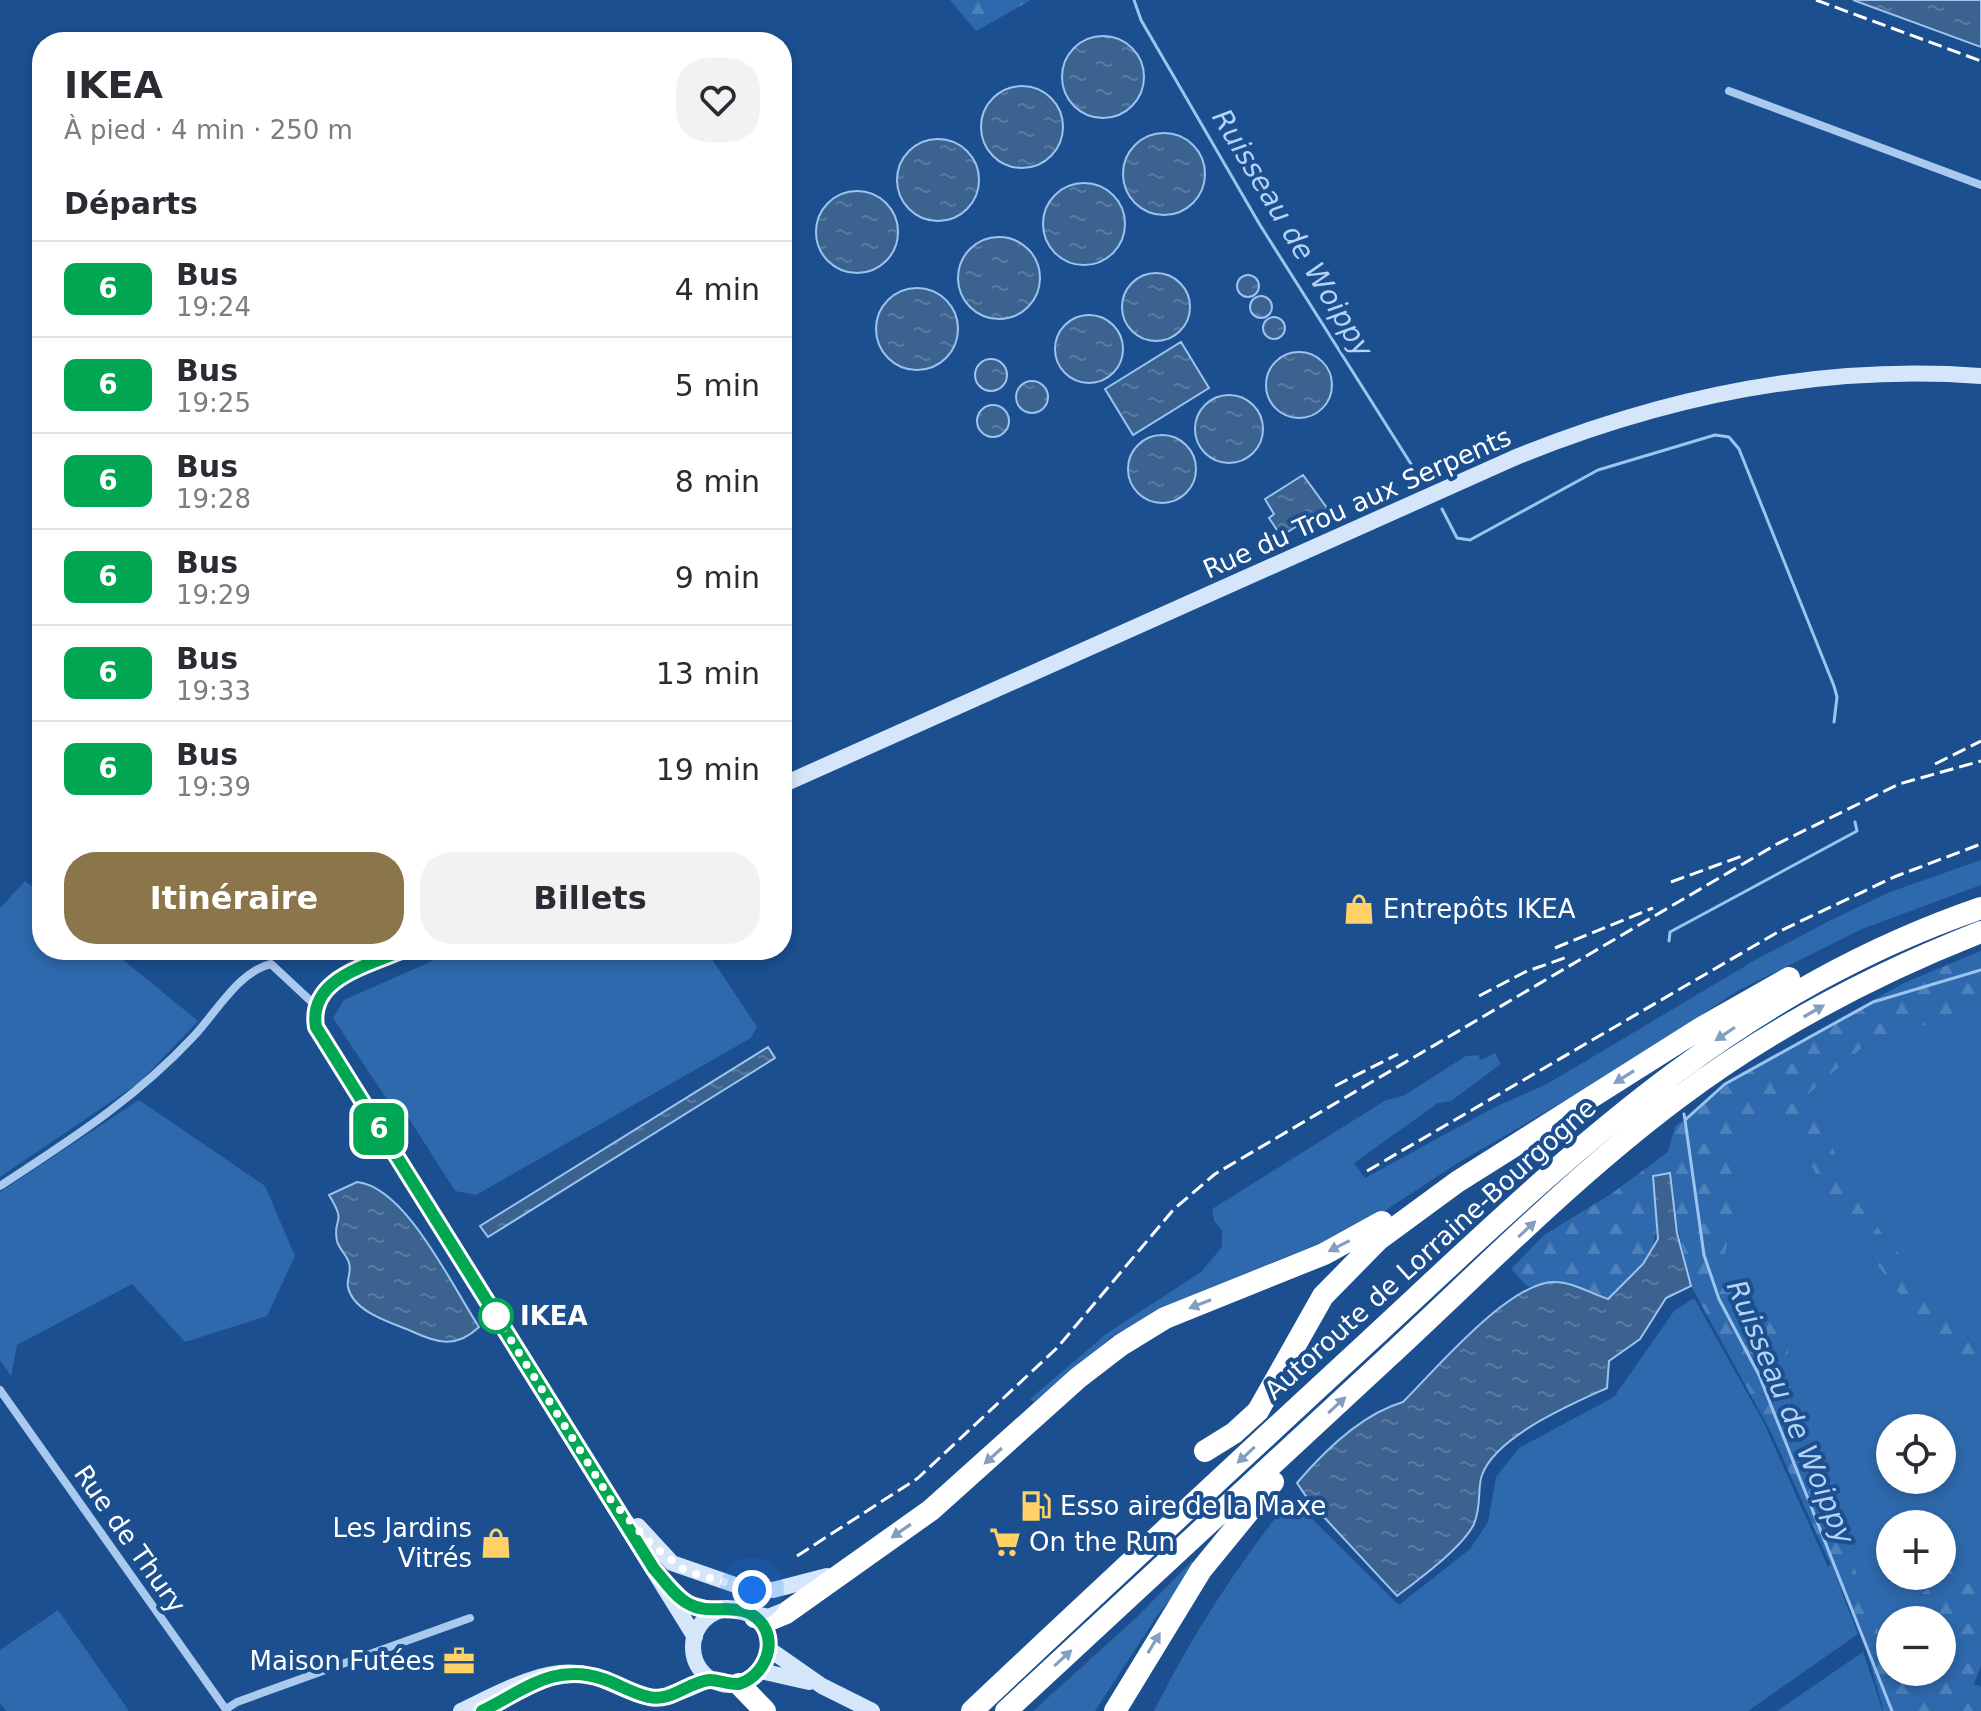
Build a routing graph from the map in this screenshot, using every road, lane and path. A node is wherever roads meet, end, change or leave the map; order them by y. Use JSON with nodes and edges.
{"nodes":[{"id":1,"x":1729,"y":91,"type":"dead end"},
{"id":2,"x":1981,"y":185,"type":"edge"},
{"id":3,"x":1981,"y":376,"type":"edge"},
{"id":4,"x":792,"y":781,"type":"edge"},
{"id":5,"x":1981,"y":908,"type":"edge"},
{"id":6,"x":1943,"y":921,"type":"junction"},
{"id":7,"x":1981,"y":932,"type":"edge"},
{"id":8,"x":380,"y":960,"type":"edge"},
{"id":9,"x":315,"y":1005,"type":"junction"},
{"id":10,"x":1457,"y":1182,"type":"junction"},
{"id":11,"x":0,"y":1186,"type":"edge"},
{"id":12,"x":0,"y":1390,"type":"edge"},
{"id":13,"x":1304,"y":1436,"type":"junction"},
{"id":14,"x":1205,"y":1451,"type":"dead end"},
{"id":15,"x":611,"y":1500,"type":"junction"},
{"id":16,"x":847,"y":1568,"type":"junction"},
{"id":17,"x":654,"y":1569,"type":"junction"},
{"id":18,"x":718,"y":1611,"type":"junction"},
{"id":19,"x":755,"y":1617,"type":"junction"},
{"id":20,"x":470,"y":1618,"type":"dead end"},
{"id":21,"x":695,"y":1637,"type":"junction"},
{"id":22,"x":769,"y":1649,"type":"junction"},
{"id":23,"x":698,"y":1665,"type":"junction"},
{"id":24,"x":761,"y":1671,"type":"junction"},
{"id":25,"x":711,"y":1679,"type":"junction"},
{"id":26,"x":526,"y":1684,"type":"junction"},
{"id":27,"x":739,"y":1684,"type":"junction"},
{"id":28,"x":822,"y":1686,"type":"junction"},
{"id":29,"x":677,"y":1692,"type":"junction"},
{"id":30,"x":226,"y":1710,"type":"edge"},
{"id":31,"x":461,"y":1711,"type":"edge"},
{"id":32,"x":482,"y":1711,"type":"edge"},
{"id":33,"x":765,"y":1711,"type":"edge"},
{"id":34,"x":872,"y":1711,"type":"edge"},
{"id":35,"x":972,"y":1711,"type":"edge"},
{"id":36,"x":1006,"y":1711,"type":"edge"},
{"id":37,"x":1115,"y":1711,"type":"edge"}],
"edges":[{"from":1,"to":2,"type":"street"},
{"from":3,"to":4,"type":"street","name":"Rue du Trou aux Serpents"},
{"from":5,"to":6,"type":"highway","name":"Autoroute de Lorraine-Bourgogne"},
{"from":6,"to":10,"type":"highway","one_way":true},
{"from":6,"to":35,"type":"highway","name":"Autoroute de Lorraine-Bourgogne","one_way":true},
{"from":13,"to":7,"type":"highway","name":"Autoroute de Lorraine-Bourgogne","one_way":true},
{"from":8,"to":9,"type":"street"},
{"from":9,"to":11,"type":"street"},
{"from":9,"to":15,"type":"street"},
{"from":10,"to":14,"type":"highway"},
{"from":10,"to":16,"type":"highway","one_way":true},
{"from":12,"to":30,"type":"street","name":"Rue de Thury"},
{"from":36,"to":13,"type":"highway","name":"Autoroute de Lorraine-Bourgogne","one_way":true},
{"from":37,"to":13,"type":"highway","one_way":true},
{"from":15,"to":16,"type":"street"},
{"from":15,"to":17,"type":"street"},
{"from":16,"to":19,"type":"highway"},
{"from":17,"to":18,"type":"street"},
{"from":17,"to":21,"type":"street"},
{"from":18,"to":19,"type":"street"},
{"from":18,"to":21,"type":"street"},
{"from":19,"to":22,"type":"street"},
{"from":20,"to":30,"type":"street"},
{"from":21,"to":23,"type":"street"},
{"from":22,"to":24,"type":"street"},
{"from":22,"to":28,"type":"street"},
{"from":23,"to":25,"type":"street"},
{"from":23,"to":29,"type":"street"},
{"from":24,"to":27,"type":"street"},
{"from":24,"to":28,"type":"street"},
{"from":25,"to":27,"type":"street"},
{"from":25,"to":29,"type":"street"},
{"from":26,"to":29,"type":"street"},
{"from":26,"to":31,"type":"street"},
{"from":26,"to":32,"type":"street"},
{"from":27,"to":33,"type":"highway"},
{"from":28,"to":34,"type":"street"}]}
